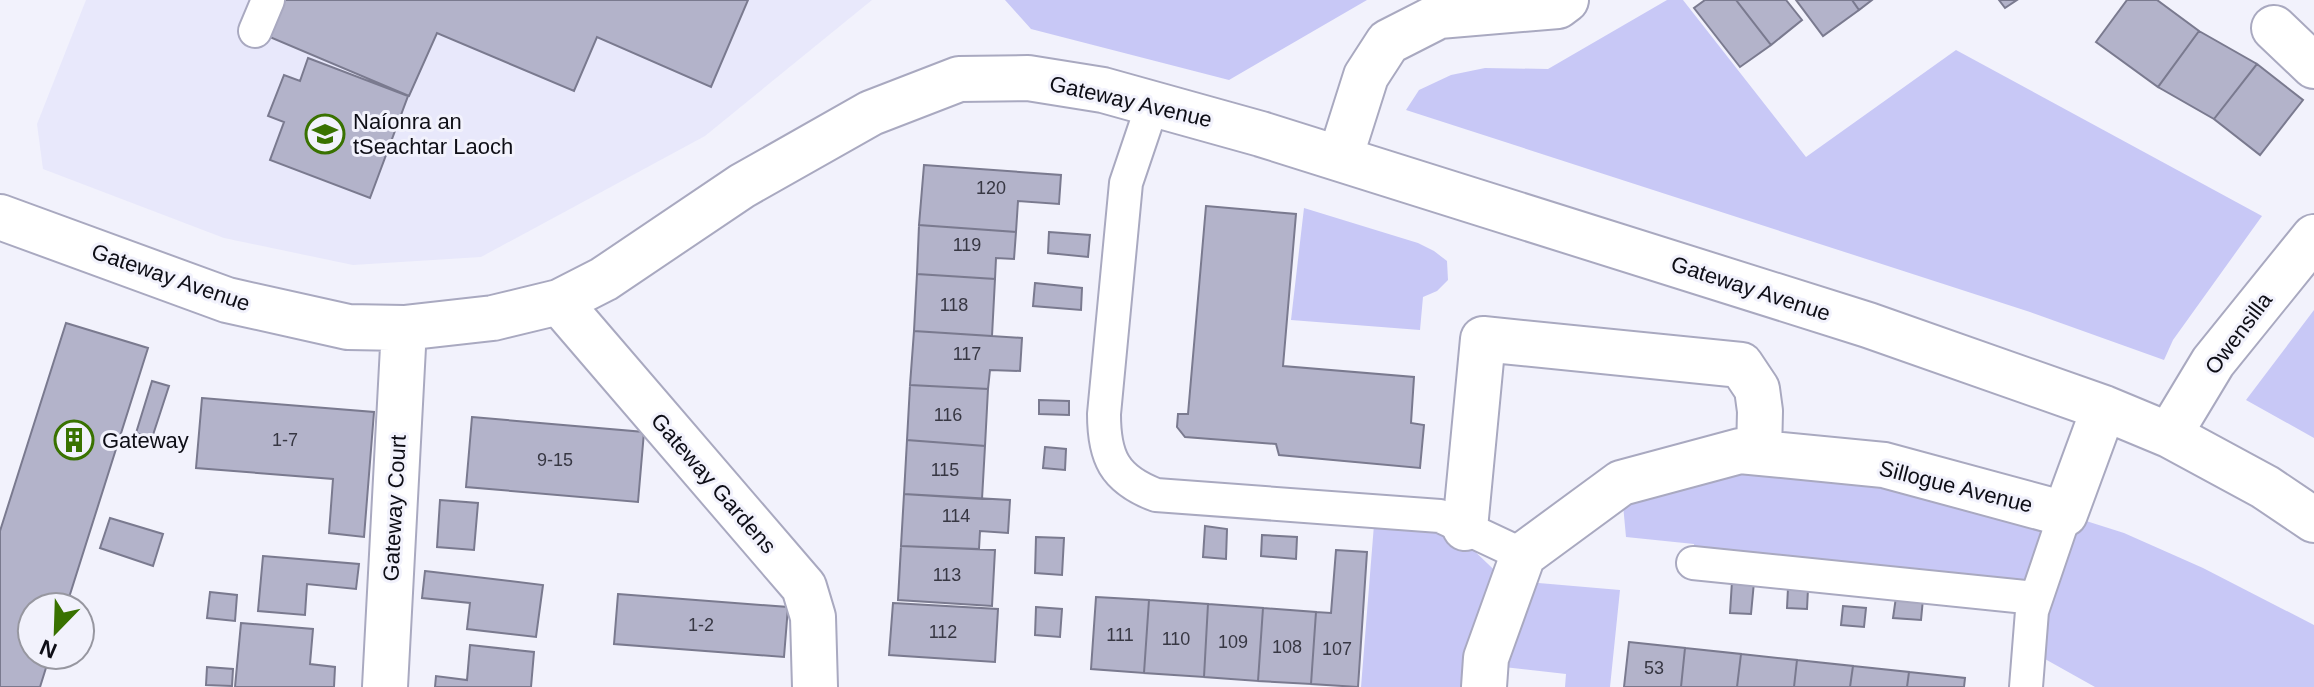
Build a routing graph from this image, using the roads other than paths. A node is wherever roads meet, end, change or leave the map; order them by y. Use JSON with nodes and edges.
{"nodes":[{"id":1,"x":268,"y":0,"type":"edge"},
{"id":2,"x":1566,"y":0,"type":"edge"},
{"id":3,"x":2274,"y":28,"type":"dead end"},
{"id":4,"x":255,"y":31,"type":"dead end"},
{"id":5,"x":2314,"y":66,"type":"edge"},
{"id":6,"x":1153,"y":103,"type":"junction"},
{"id":7,"x":1340,"y":158,"type":"junction"},
{"id":8,"x":0,"y":217,"type":"edge"},
{"id":9,"x":2314,"y":237,"type":"edge"},
{"id":10,"x":559,"y":302,"type":"junction"},
{"id":11,"x":404,"y":328,"type":"junction"},
{"id":12,"x":2104,"y":408,"type":"junction"},
{"id":13,"x":2169,"y":435,"type":"junction"},
{"id":14,"x":1759,"y":453,"type":"junction"},
{"id":15,"x":2065,"y":514,"type":"junction"},
{"id":16,"x":2314,"y":520,"type":"edge"},
{"id":17,"x":1465,"y":528,"type":"junction"},
{"id":18,"x":1523,"y":555,"type":"junction"},
{"id":19,"x":1693,"y":563,"type":"dead end"},
{"id":20,"x":2036,"y":598,"type":"junction"},
{"id":21,"x":385,"y":687,"type":"edge"},
{"id":22,"x":815,"y":687,"type":"edge"},
{"id":23,"x":1484,"y":687,"type":"edge"},
{"id":24,"x":2026,"y":687,"type":"edge"}],
"edges":[{"from":1,"to":4,"type":"lane"},
{"from":2,"to":7,"type":"street"},
{"from":3,"to":5,"type":"street"},
{"from":6,"to":7,"type":"street","name":"Gateway Avenue"},
{"from":6,"to":10,"type":"street","name":"Gateway Avenue"},
{"from":6,"to":17,"type":"lane"},
{"from":7,"to":12,"type":"street","name":"Gateway Avenue"},
{"from":8,"to":11,"type":"street","name":"Gateway Avenue"},
{"from":9,"to":13,"type":"street","name":"Owensilla"},
{"from":10,"to":11,"type":"street","name":"Gateway Avenue"},
{"from":10,"to":22,"type":"street","name":"Gateway Gardens"},
{"from":11,"to":21,"type":"street","name":"Gateway Court"},
{"from":12,"to":13,"type":"street"},
{"from":12,"to":15,"type":"street"},
{"from":13,"to":16,"type":"street"},
{"from":14,"to":15,"type":"street","name":"Sillogue Avenue"},
{"from":14,"to":17,"type":"street"},
{"from":14,"to":18,"type":"street","name":"Sillogue Avenue"},
{"from":15,"to":20,"type":"lane"},
{"from":17,"to":18,"type":"lane"},
{"from":18,"to":23,"type":"street"},
{"from":19,"to":20,"type":"lane"},
{"from":20,"to":24,"type":"lane"}]}
